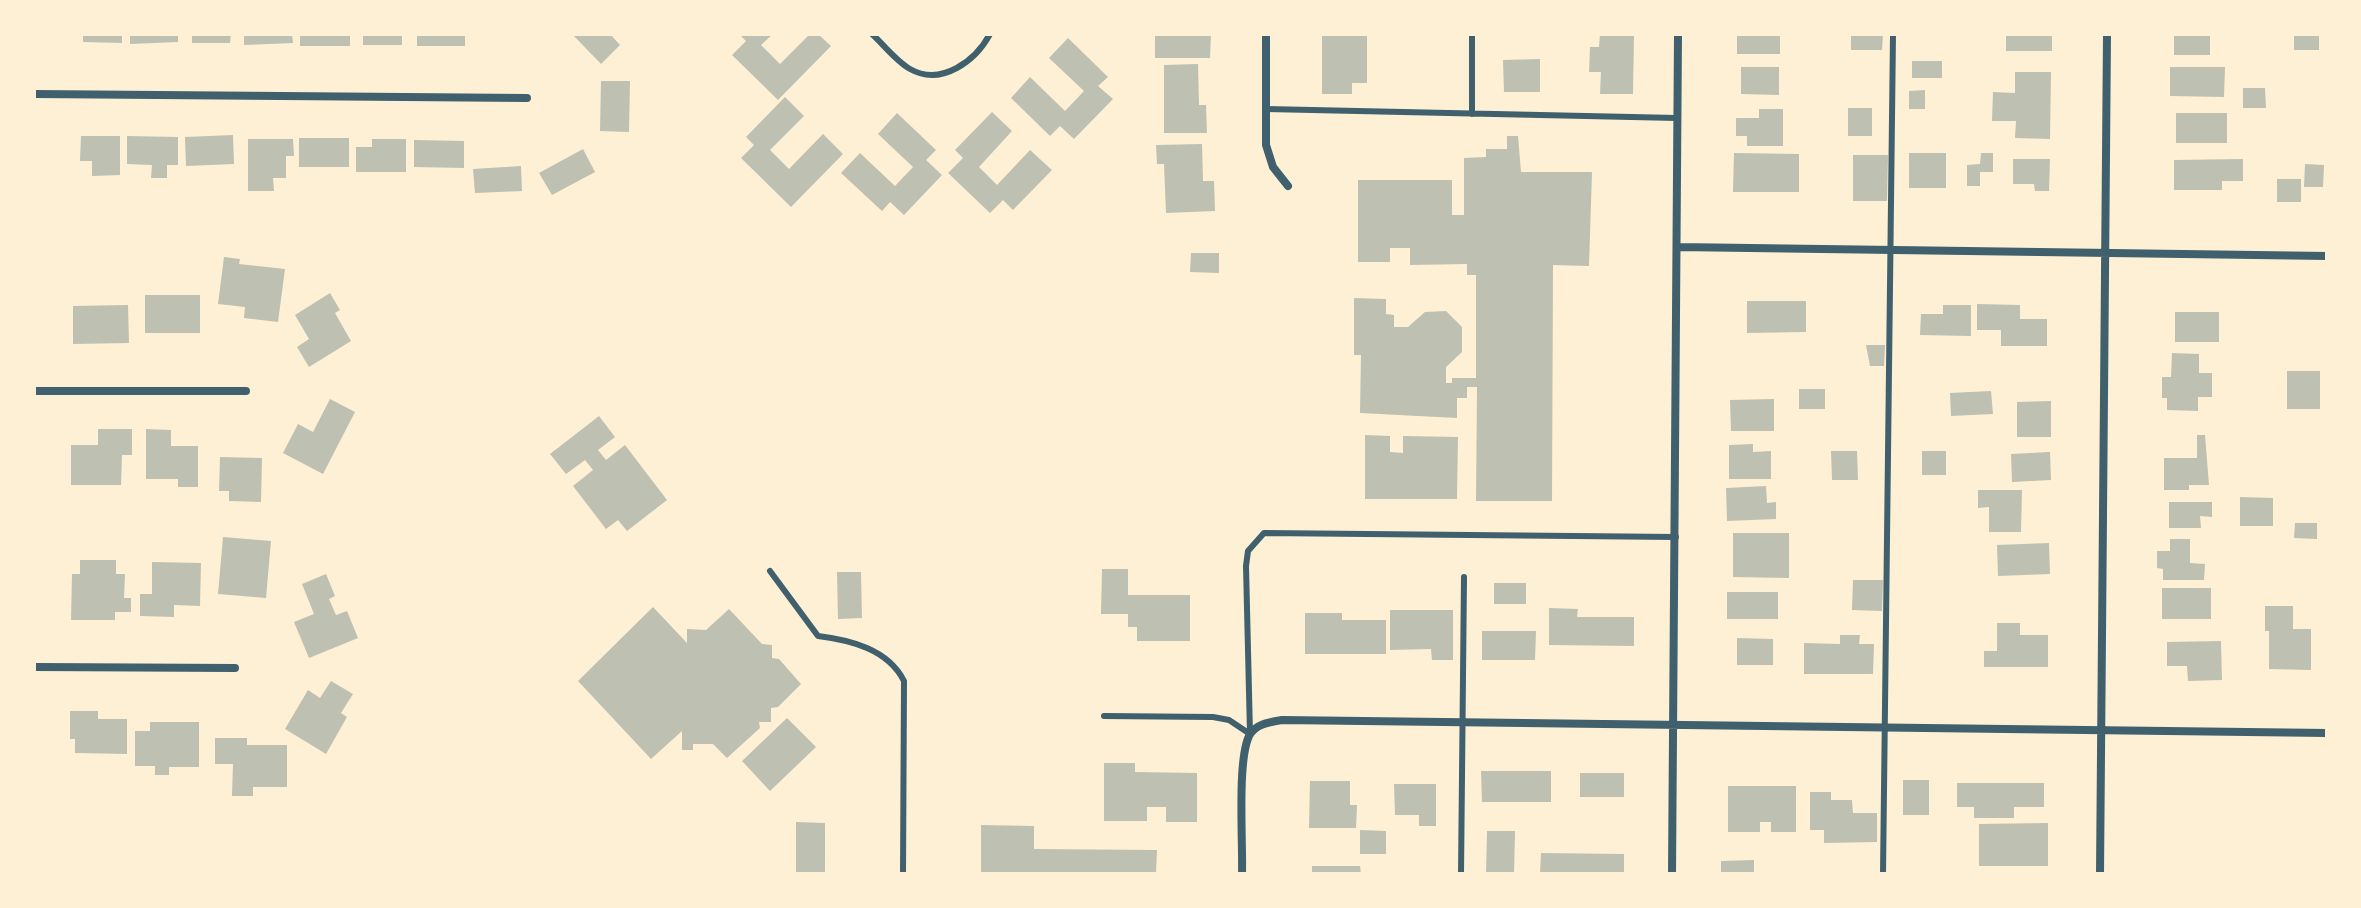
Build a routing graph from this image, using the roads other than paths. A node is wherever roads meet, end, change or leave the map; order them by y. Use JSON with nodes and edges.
{"nodes":[{"id":1,"x":872,"y":34,"type":"edge"},
{"id":2,"x":990,"y":34,"type":"edge"},
{"id":3,"x":1266,"y":34,"type":"edge"},
{"id":4,"x":1472,"y":34,"type":"edge"},
{"id":5,"x":1678,"y":34,"type":"edge"},
{"id":6,"x":1893,"y":34,"type":"edge"},
{"id":7,"x":2107,"y":34,"type":"edge"},
{"id":8,"x":34,"y":94,"type":"edge"},
{"id":9,"x":527,"y":98,"type":"dead end"},
{"id":10,"x":1266,"y":109,"type":"junction"},
{"id":11,"x":1472,"y":114,"type":"junction"},
{"id":12,"x":1677,"y":118,"type":"junction"},
{"id":13,"x":1288,"y":186,"type":"dead end"},
{"id":14,"x":1678,"y":247,"type":"junction"},
{"id":15,"x":1890,"y":252,"type":"junction"},
{"id":16,"x":2105,"y":254,"type":"junction"},
{"id":17,"x":2327,"y":256,"type":"edge"},
{"id":18,"x":34,"y":391,"type":"edge"},
{"id":19,"x":246,"y":391,"type":"dead end"},
{"id":20,"x":1676,"y":537,"type":"junction"},
{"id":21,"x":770,"y":571,"type":"dead end"},
{"id":22,"x":1464,"y":577,"type":"dead end"},
{"id":23,"x":34,"y":667,"type":"edge"},
{"id":24,"x":235,"y":668,"type":"dead end"},
{"id":25,"x":1104,"y":716,"type":"dead end"},
{"id":26,"x":1463,"y":725,"type":"junction"},
{"id":27,"x":1673,"y":727,"type":"junction"},
{"id":28,"x":1884,"y":729,"type":"junction"},
{"id":29,"x":2101,"y":731,"type":"junction"},
{"id":30,"x":2327,"y":733,"type":"edge"},
{"id":31,"x":1250,"y":734,"type":"junction"},
{"id":32,"x":903,"y":874,"type":"edge"},
{"id":33,"x":1242,"y":874,"type":"edge"},
{"id":34,"x":1461,"y":874,"type":"edge"},
{"id":35,"x":1672,"y":874,"type":"edge"},
{"id":36,"x":1883,"y":874,"type":"edge"},
{"id":37,"x":2100,"y":874,"type":"edge"}],
"edges":[{"from":1,"to":2,"type":"lane"},
{"from":3,"to":10,"type":"street"},
{"from":4,"to":11,"type":"lane"},
{"from":5,"to":12,"type":"street"},
{"from":6,"to":15,"type":"lane"},
{"from":7,"to":16,"type":"street"},
{"from":8,"to":9,"type":"street"},
{"from":10,"to":11,"type":"lane"},
{"from":10,"to":13,"type":"street"},
{"from":11,"to":12,"type":"lane"},
{"from":12,"to":14,"type":"street"},
{"from":14,"to":15,"type":"street"},
{"from":14,"to":20,"type":"street"},
{"from":15,"to":16,"type":"street"},
{"from":15,"to":28,"type":"lane"},
{"from":16,"to":17,"type":"street"},
{"from":16,"to":29,"type":"street"},
{"from":18,"to":19,"type":"street"},
{"from":20,"to":27,"type":"street"},
{"from":20,"to":31,"type":"lane"},
{"from":21,"to":32,"type":"lane"},
{"from":22,"to":26,"type":"lane"},
{"from":23,"to":24,"type":"street"},
{"from":25,"to":31,"type":"lane"},
{"from":26,"to":27,"type":"street"},
{"from":26,"to":31,"type":"street"},
{"from":26,"to":34,"type":"lane"},
{"from":27,"to":28,"type":"street"},
{"from":27,"to":35,"type":"street"},
{"from":28,"to":29,"type":"street"},
{"from":28,"to":36,"type":"lane"},
{"from":29,"to":30,"type":"street"},
{"from":29,"to":37,"type":"street"},
{"from":31,"to":33,"type":"street"}]}
